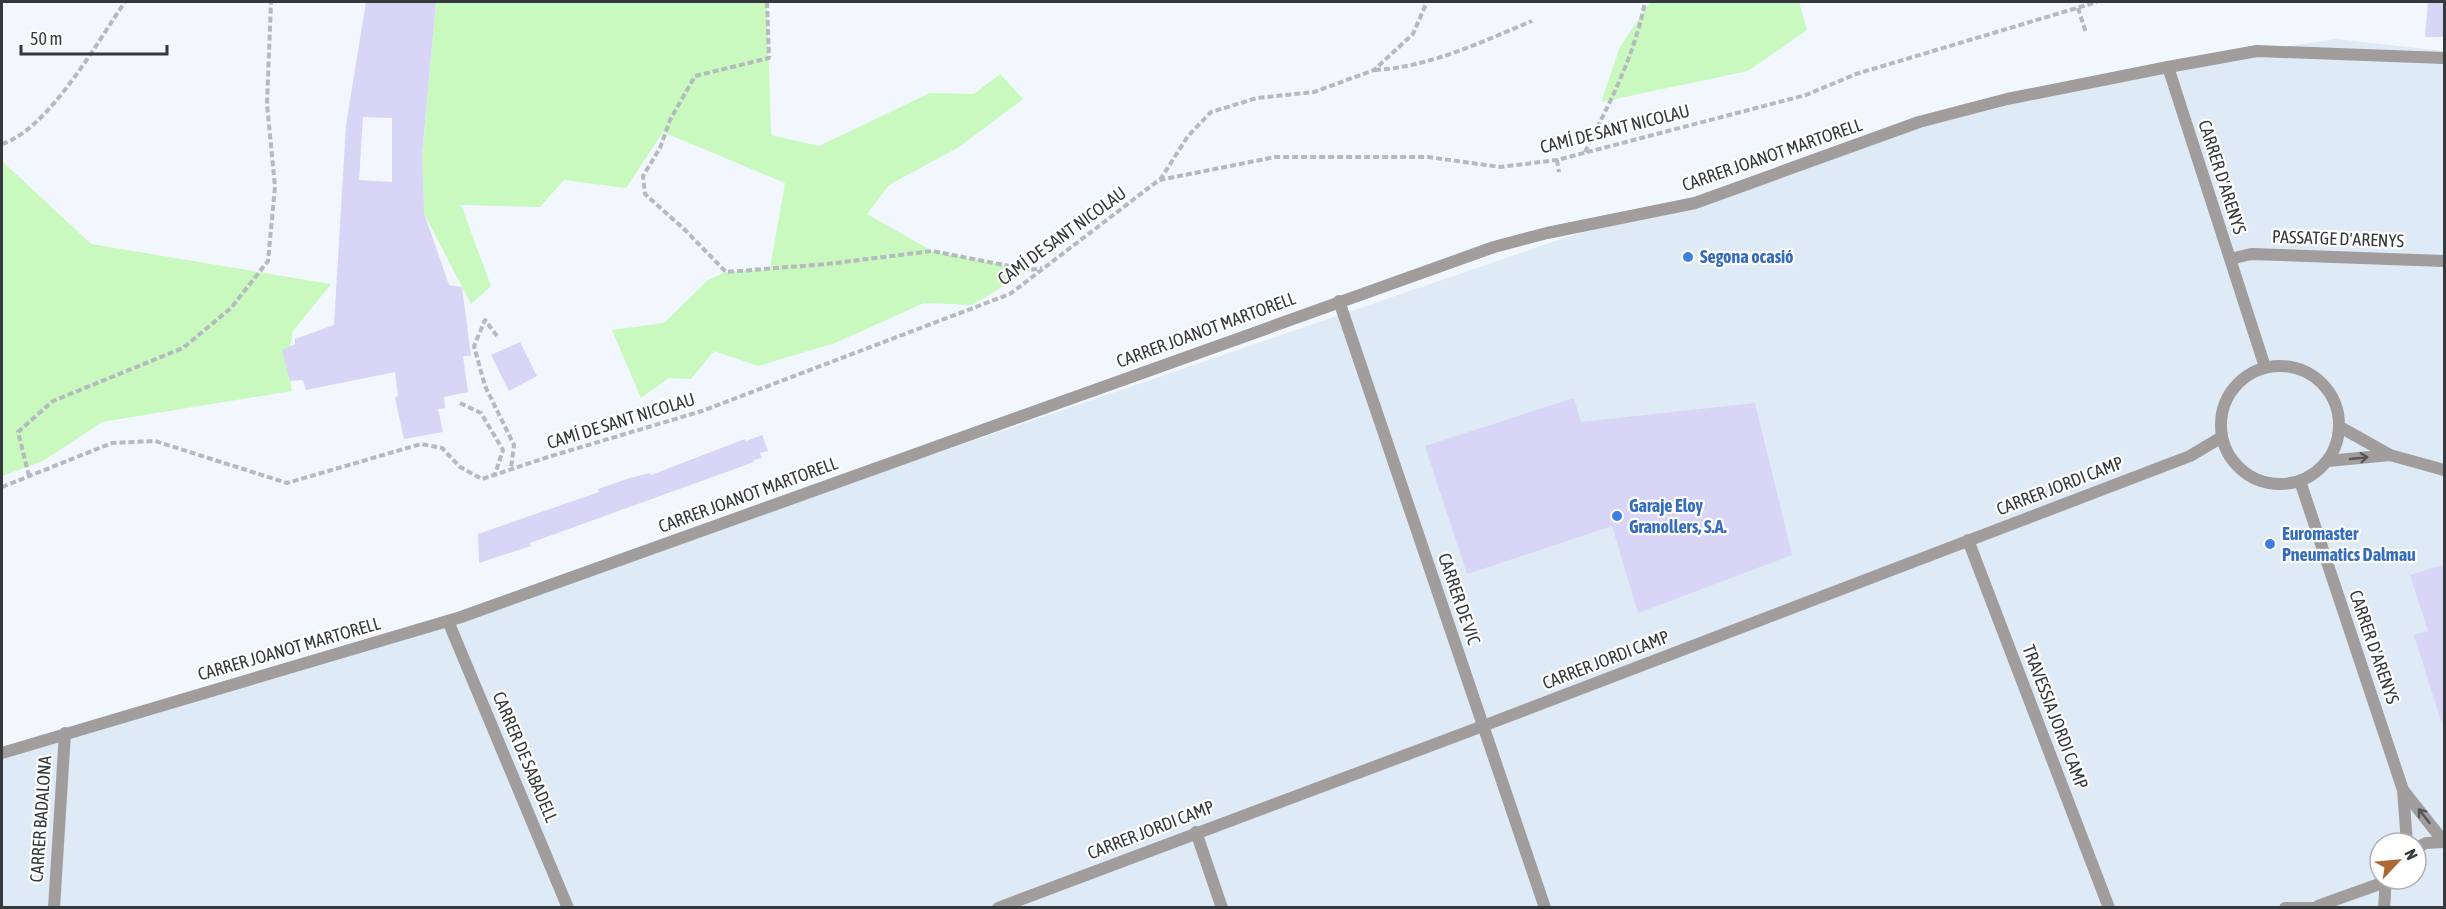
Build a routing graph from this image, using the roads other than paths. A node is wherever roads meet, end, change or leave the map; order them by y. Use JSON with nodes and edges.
{"nodes":[{"id":1,"x":2445,"y":58,"type":"edge"},
{"id":2,"x":2168,"y":67,"type":"junction"},
{"id":3,"x":2230,"y":259,"type":"junction"},
{"id":4,"x":2445,"y":261,"type":"edge"},
{"id":5,"x":1339,"y":301,"type":"junction"},
{"id":6,"x":2265,"y":367,"type":"junction"},
{"id":7,"x":2340,"y":427,"type":"junction"},
{"id":8,"x":2222,"y":437,"type":"junction"},
{"id":9,"x":2390,"y":455,"type":"junction"},
{"id":10,"x":2328,"y":461,"type":"junction"},
{"id":11,"x":2445,"y":470,"type":"edge"},
{"id":12,"x":2300,"y":481,"type":"junction"},
{"id":13,"x":1968,"y":540,"type":"junction"},
{"id":14,"x":448,"y":621,"type":"junction"},
{"id":15,"x":1483,"y":726,"type":"junction"},
{"id":16,"x":65,"y":732,"type":"junction"},
{"id":17,"x":2,"y":753,"type":"edge"},
{"id":18,"x":2403,"y":790,"type":"junction"},
{"id":19,"x":2407,"y":831,"type":"edge"},
{"id":20,"x":1196,"y":832,"type":"junction"},
{"id":21,"x":2445,"y":842,"type":"edge"},
{"id":22,"x":2428,"y":843,"type":"edge"},
{"id":23,"x":2368,"y":887,"type":"edge"},
{"id":24,"x":2385,"y":891,"type":"edge"},
{"id":25,"x":2320,"y":907,"type":"edge"},
{"id":26,"x":54,"y":908,"type":"edge"},
{"id":27,"x":568,"y":908,"type":"edge"},
{"id":28,"x":998,"y":908,"type":"edge"},
{"id":29,"x":1222,"y":908,"type":"edge"},
{"id":30,"x":1545,"y":908,"type":"edge"},
{"id":31,"x":2109,"y":908,"type":"edge"},
{"id":32,"x":2285,"y":908,"type":"edge"},
{"id":33,"x":2384,"y":908,"type":"edge"}],
"edges":[{"from":1,"to":2,"type":"street","name":"CARRER JOANOT MARTORELL"},
{"from":2,"to":3,"type":"street","name":"CARRER D'ARENYS"},
{"from":2,"to":5,"type":"street","name":"CARRER JOANOT MARTORELL"},
{"from":3,"to":4,"type":"street","name":"PASSATGE D'ARENYS"},
{"from":3,"to":6,"type":"street","name":"CARRER D'ARENYS"},
{"from":5,"to":14,"type":"street","name":"CARRER JOANOT MARTORELL"},
{"from":5,"to":15,"type":"street","name":"CARRER DE VIC"},
{"from":6,"to":7,"type":"street"},
{"from":6,"to":8,"type":"street"},
{"from":7,"to":9,"type":"street"},
{"from":7,"to":10,"type":"street"},
{"from":8,"to":12,"type":"street"},
{"from":8,"to":13,"type":"street","name":"CARRER JORDI CAMP"},
{"from":10,"to":9,"type":"street","one_way":true},
{"from":9,"to":11,"type":"street"},
{"from":10,"to":12,"type":"street"},
{"from":12,"to":18,"type":"street","name":"CARRER D'ARENYS"},
{"from":13,"to":15,"type":"street","name":"CARRER JORDI CAMP"},
{"from":13,"to":31,"type":"street","name":"TRAVESSIA JORDI CAMP"},
{"from":14,"to":16,"type":"street","name":"CARRER JOANOT MARTORELL"},
{"from":14,"to":27,"type":"street","name":"CARRER DE SABADELL"},
{"from":15,"to":20,"type":"street","name":"CARRER JORDI CAMP"},
{"from":15,"to":30,"type":"street","name":"CARRER DE VIC"},
{"from":16,"to":17,"type":"street","name":"CARRER JOANOT MARTORELL"},
{"from":16,"to":26,"type":"street","name":"CARRER BADALONA"},
{"from":18,"to":19,"type":"street","name":"CARRER D'ARENYS"},
{"from":21,"to":18,"type":"street","name":"CARRER D'ARENYS","one_way":true},
{"from":20,"to":28,"type":"street","name":"CARRER JORDI CAMP"},
{"from":20,"to":29,"type":"street"},
{"from":21,"to":22,"type":"street"},
{"from":23,"to":25,"type":"street"},
{"from":24,"to":33,"type":"street"},
{"from":25,"to":32,"type":"street"}]}
